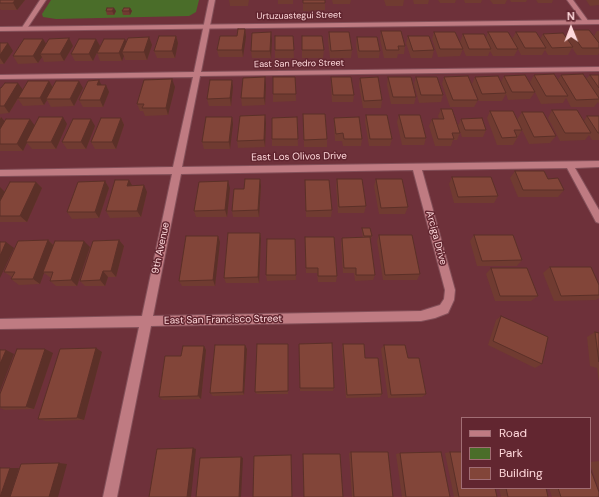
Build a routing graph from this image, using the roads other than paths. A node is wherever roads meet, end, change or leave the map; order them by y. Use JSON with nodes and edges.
{"nodes":[{"id":1,"x":43,"y":0,"type":"edge"},
{"id":2,"x":212,"y":0,"type":"edge"},
{"id":3,"x":570,"y":0,"type":"edge"},
{"id":4,"x":586,"y":22,"type":"junction"},
{"id":5,"x":599,"y":22,"type":"edge"},
{"id":6,"x":206,"y":26,"type":"junction"},
{"id":7,"x":0,"y":29,"type":"edge"},
{"id":8,"x":24,"y":29,"type":"junction"},
{"id":9,"x":599,"y":69,"type":"edge"},
{"id":10,"x":196,"y":75,"type":"junction"},
{"id":11,"x":0,"y":77,"type":"edge"},
{"id":12,"x":569,"y":164,"type":"junction"},
{"id":13,"x":599,"y":164,"type":"edge"},
{"id":14,"x":418,"y":167,"type":"junction"},
{"id":15,"x":177,"y":170,"type":"junction"},
{"id":16,"x":0,"y":173,"type":"edge"},
{"id":17,"x":599,"y":219,"type":"edge"},
{"id":18,"x":444,"y":309,"type":"joint"},
{"id":19,"x":146,"y":322,"type":"junction"},
{"id":20,"x":0,"y":324,"type":"edge"},
{"id":21,"x":110,"y":497,"type":"edge"}],
"edges":[{"from":1,"to":8,"type":"street"},
{"from":2,"to":6,"type":"street","name":"9th Avenue"},
{"from":3,"to":4,"type":"street"},
{"from":4,"to":5,"type":"street","name":"Urtuzuastegui Street"},
{"from":4,"to":6,"type":"street","name":"Urtuzuastegui Street"},
{"from":6,"to":8,"type":"street","name":"Urtuzuastegui Street"},
{"from":6,"to":10,"type":"street","name":"9th Avenue"},
{"from":7,"to":8,"type":"street","name":"Urtuzuastegui Street"},
{"from":9,"to":10,"type":"street","name":"East San Pedro Street"},
{"from":10,"to":11,"type":"street","name":"East San Pedro Street"},
{"from":10,"to":15,"type":"street","name":"9th Avenue"},
{"from":12,"to":13,"type":"street","name":"East Los Olivos Drive"},
{"from":12,"to":14,"type":"street","name":"East Los Olivos Drive"},
{"from":12,"to":17,"type":"street"},
{"from":14,"to":15,"type":"street","name":"East Los Olivos Drive"},
{"from":14,"to":18,"type":"street","name":"Arciga Drive"},
{"from":15,"to":16,"type":"street","name":"East Los Olivos Drive"},
{"from":15,"to":19,"type":"street","name":"9th Avenue"},
{"from":18,"to":19,"type":"street","name":"East San Francisco Street"},
{"from":19,"to":20,"type":"street","name":"East San Francisco Street"},
{"from":19,"to":21,"type":"street","name":"9th Avenue"}]}
